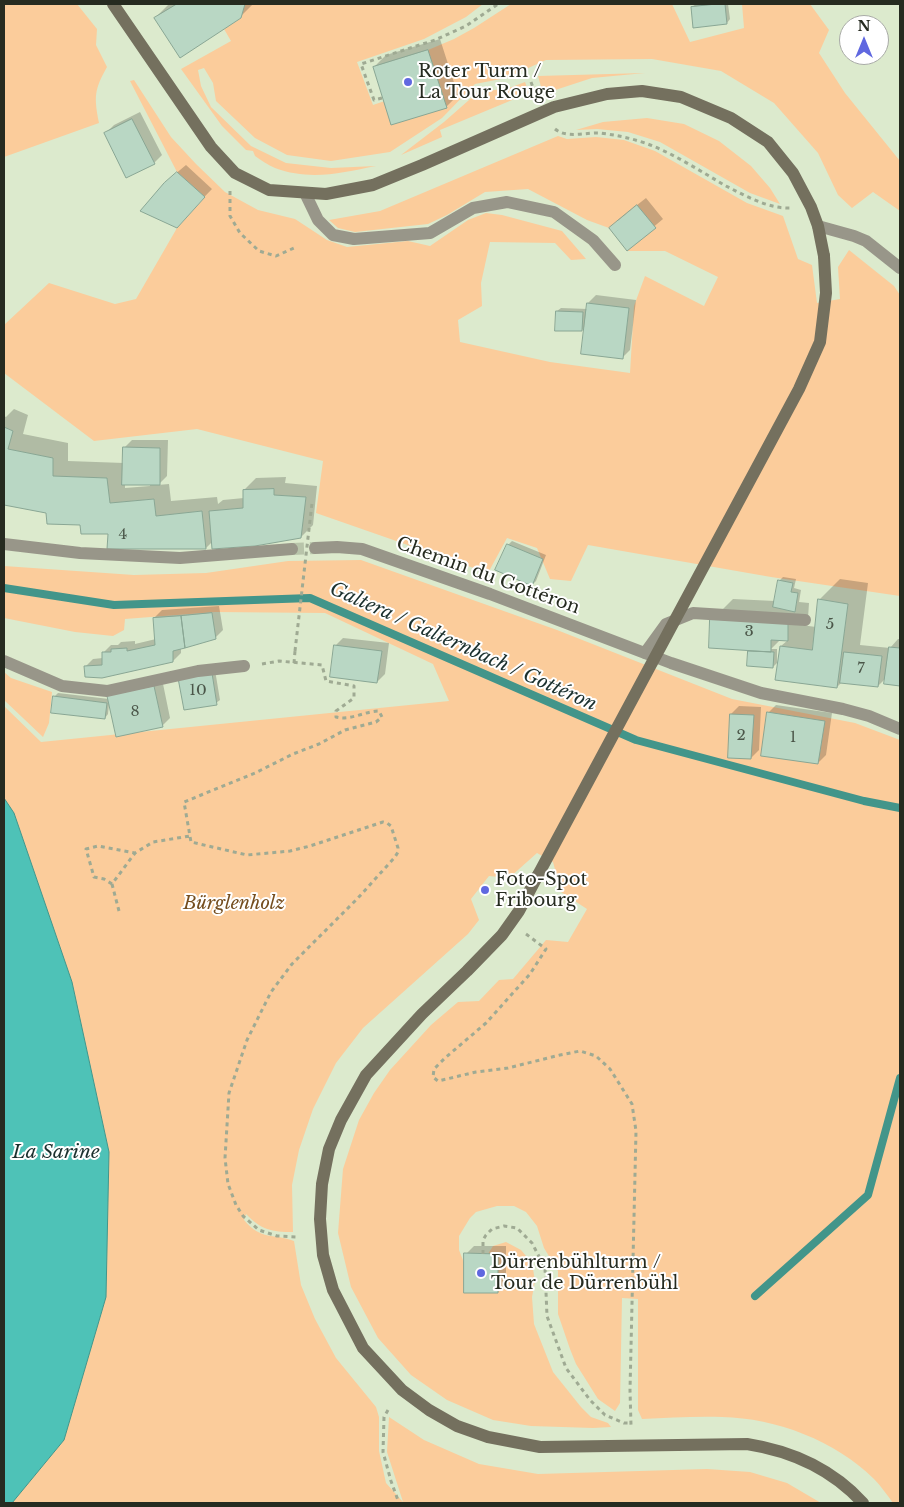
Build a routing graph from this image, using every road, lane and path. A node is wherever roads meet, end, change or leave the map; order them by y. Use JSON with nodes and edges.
{"nodes":[{"id":1,"x":113,"y":4,"type":"edge"},
{"id":2,"x":498,"y":4,"type":"edge"},
{"id":3,"x":531,"y":82,"type":"dead end"},
{"id":4,"x":382,"y":98,"type":"dead end"},
{"id":5,"x":542,"y":112,"type":"junction"},
{"id":6,"x":230,"y":188,"type":"dead end"},
{"id":7,"x":305,"y":193,"type":"junction"},
{"id":8,"x":811,"y":207,"type":"junction"},
{"id":9,"x":818,"y":226,"type":"junction"},
{"id":10,"x":294,"y":248,"type":"dead end"},
{"id":11,"x":615,"y":265,"type":"dead end"},
{"id":12,"x":900,"y":268,"type":"edge"},
{"id":13,"x":312,"y":503,"type":"dead end"},
{"id":14,"x":4,"y":544,"type":"edge"},
{"id":15,"x":315,"y":548,"type":"tunnel mouth"},
{"id":16,"x":292,"y":549,"type":"tunnel mouth"},
{"id":17,"x":805,"y":620,"type":"dead end"},
{"id":18,"x":645,"y":653,"type":"junction"},
{"id":19,"x":4,"y":661,"type":"edge"},
{"id":20,"x":294,"y":663,"type":"junction"},
{"id":21,"x":244,"y":666,"type":"joint"},
{"id":22,"x":900,"y":729,"type":"edge"},
{"id":23,"x":190,"y":836,"type":"junction"},
{"id":24,"x":135,"y":853,"type":"junction"},
{"id":25,"x":112,"y":884,"type":"junction"},
{"id":26,"x":118,"y":912,"type":"dead end"},
{"id":27,"x":510,"y":923,"type":"junction"},
{"id":28,"x":298,"y":1237,"type":"dead end"},
{"id":29,"x":483,"y":1254,"type":"dead end"},
{"id":30,"x":388,"y":1410,"type":"dead end"},
{"id":31,"x":399,"y":1503,"type":"edge"},
{"id":32,"x":863,"y":1503,"type":"edge"}],
"edges":[{"from":1,"to":7,"type":"main road"},
{"from":2,"to":4,"type":"path"},
{"from":3,"to":5,"type":"path"},
{"from":5,"to":7,"type":"main road"},
{"from":5,"to":8,"type":"path"},
{"from":5,"to":8,"type":"main road"},
{"from":6,"to":10,"type":"path"},
{"from":7,"to":11,"type":"street"},
{"from":8,"to":9,"type":"main road"},
{"from":9,"to":12,"type":"street"},
{"from":9,"to":27,"type":"main road","bridge":true},
{"from":13,"to":20,"type":"path","bridge":true},
{"from":14,"to":16,"type":"street"},
{"from":15,"to":18,"type":"street","name":"Chemin du Gottéron"},
{"from":17,"to":18,"type":"street"},
{"from":18,"to":22,"type":"street","name":"Chemin du Gottéron"},
{"from":19,"to":21,"type":"street"},
{"from":20,"to":21,"type":"path"},
{"from":20,"to":23,"type":"path"},
{"from":23,"to":24,"type":"path"},
{"from":23,"to":28,"type":"path"},
{"from":24,"to":25,"type":"path"},
{"from":24,"to":25,"type":"path"},
{"from":25,"to":26,"type":"path"},
{"from":27,"to":29,"type":"path"},
{"from":27,"to":32,"type":"main road"},
{"from":30,"to":31,"type":"path"}]}
